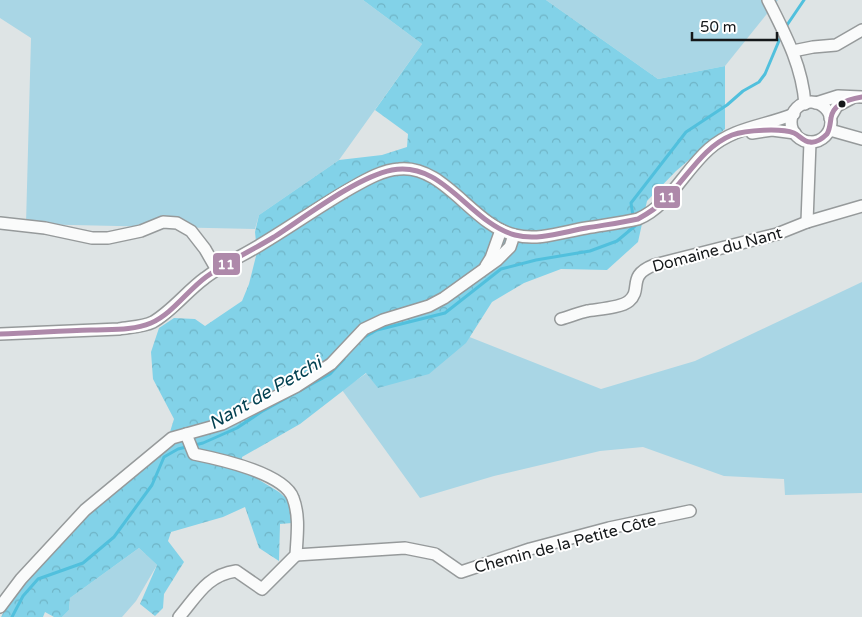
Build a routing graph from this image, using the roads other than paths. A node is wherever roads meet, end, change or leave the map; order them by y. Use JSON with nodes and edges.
{"nodes":[{"id":1,"x":768,"y":0,"type":"edge"},
{"id":2,"x":862,"y":30,"type":"edge"},
{"id":3,"x":793,"y":51,"type":"junction"},
{"id":4,"x":857,"y":98,"type":"edge"},
{"id":5,"x":810,"y":104,"type":"junction"},
{"id":6,"x":794,"y":114,"type":"junction"},
{"id":7,"x":830,"y":118,"type":"junction"},
{"id":8,"x":830,"y":130,"type":"junction"},
{"id":9,"x":795,"y":133,"type":"junction"},
{"id":10,"x":733,"y":135,"type":"junction"},
{"id":11,"x":862,"y":139,"type":"edge"},
{"id":12,"x":810,"y":142,"type":"junction"},
{"id":13,"x":862,"y":206,"type":"edge"},
{"id":14,"x":807,"y":222,"type":"junction"},
{"id":15,"x":0,"y":223,"type":"edge"},
{"id":16,"x":500,"y":230,"type":"junction"},
{"id":17,"x":514,"y":235,"type":"junction"},
{"id":18,"x":485,"y":268,"type":"junction"},
{"id":19,"x":217,"y":270,"type":"junction"},
{"id":20,"x":561,"y":319,"type":"dead end"},
{"id":21,"x":0,"y":334,"type":"edge"},
{"id":22,"x":188,"y":438,"type":"junction"},
{"id":23,"x":690,"y":511,"type":"dead end"},
{"id":24,"x":296,"y":555,"type":"junction"},
{"id":25,"x":0,"y":607,"type":"edge"},
{"id":26,"x":179,"y":617,"type":"edge"}],
"edges":[{"from":1,"to":3,"type":"street"},
{"from":2,"to":3,"type":"street"},
{"from":3,"to":5,"type":"street"},
{"from":4,"to":5,"type":"street"},
{"from":4,"to":7,"type":"street"},
{"from":5,"to":6,"type":"street"},
{"from":5,"to":7,"type":"street"},
{"from":6,"to":9,"type":"street"},
{"from":6,"to":10,"type":"street"},
{"from":7,"to":8,"type":"street"},
{"from":8,"to":11,"type":"street"},
{"from":8,"to":12,"type":"street"},
{"from":9,"to":10,"type":"street"},
{"from":9,"to":12,"type":"street"},
{"from":10,"to":17,"type":"street"},
{"from":12,"to":14,"type":"street"},
{"from":13,"to":14,"type":"street","name":"Domaine du Nant"},
{"from":14,"to":20,"type":"street","name":"Domaine du Nant"},
{"from":15,"to":19,"type":"street"},
{"from":16,"to":17,"type":"street"},
{"from":16,"to":18,"type":"street"},
{"from":16,"to":19,"type":"street"},
{"from":17,"to":18,"type":"street"},
{"from":18,"to":22,"type":"street"},
{"from":19,"to":21,"type":"street"},
{"from":22,"to":24,"type":"street"},
{"from":22,"to":25,"type":"street"},
{"from":23,"to":24,"type":"street","name":"Chemin de la Petite Côte"},
{"from":24,"to":26,"type":"street"}]}
